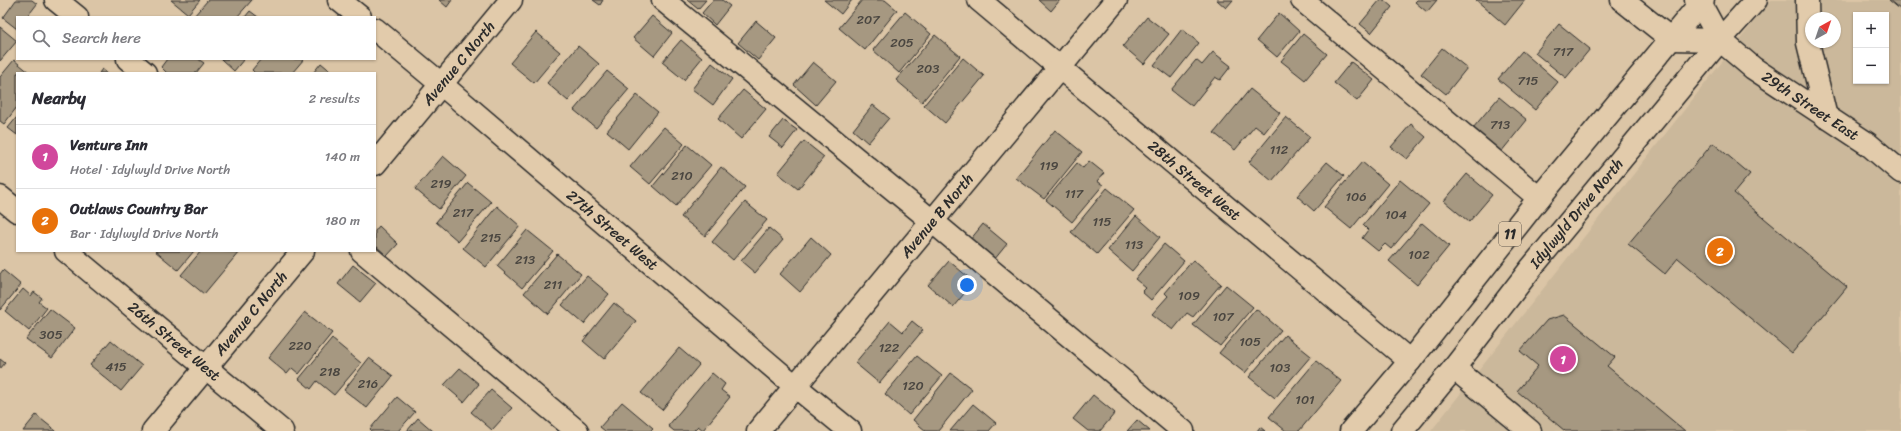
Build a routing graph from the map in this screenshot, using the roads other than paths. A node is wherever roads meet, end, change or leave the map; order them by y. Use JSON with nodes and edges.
{"nodes":[{"id":1,"x":56,"y":0,"type":"edge"},
{"id":2,"x":339,"y":0,"type":"edge"},
{"id":3,"x":511,"y":0,"type":"edge"},
{"id":4,"x":663,"y":0,"type":"edge"},
{"id":5,"x":979,"y":0,"type":"edge"},
{"id":6,"x":1116,"y":0,"type":"edge"},
{"id":7,"x":1302,"y":0,"type":"edge"},
{"id":8,"x":1622,"y":0,"type":"edge"},
{"id":9,"x":1756,"y":0,"type":"edge"},
{"id":10,"x":1807,"y":0,"type":"edge"},
{"id":11,"x":1700,"y":1,"type":"edge"},
{"id":12,"x":76,"y":16,"type":"edge"},
{"id":13,"x":359,"y":16,"type":"edge"},
{"id":14,"x":376,"y":30,"type":"edge"},
{"id":15,"x":1671,"y":39,"type":"junction"},
{"id":16,"x":1720,"y":40,"type":"junction"},
{"id":17,"x":129,"y":60,"type":"edge"},
{"id":18,"x":1060,"y":68,"type":"junction"},
{"id":19,"x":144,"y":72,"type":"edge"},
{"id":20,"x":441,"y":84,"type":"junction"},
{"id":21,"x":1826,"y":117,"type":"junction"},
{"id":22,"x":376,"y":163,"type":"edge"},
{"id":23,"x":1901,"y":172,"type":"edge"},
{"id":24,"x":0,"y":197,"type":"edge"},
{"id":25,"x":1539,"y":198,"type":"junction"},
{"id":26,"x":16,"y":210,"type":"edge"},
{"id":27,"x":932,"y":221,"type":"junction"},
{"id":28,"x":67,"y":252,"type":"edge"},
{"id":29,"x":301,"y":252,"type":"edge"},
{"id":30,"x":363,"y":252,"type":"edge"},
{"id":31,"x":1410,"y":361,"type":"junction"},
{"id":32,"x":206,"y":367,"type":"junction"},
{"id":33,"x":1454,"y":368,"type":"junction"},
{"id":34,"x":795,"y":386,"type":"junction"},
{"id":35,"x":153,"y":431,"type":"edge"},
{"id":36,"x":282,"y":431,"type":"edge"},
{"id":37,"x":577,"y":431,"type":"edge"},
{"id":38,"x":758,"y":431,"type":"edge"},
{"id":39,"x":850,"y":431,"type":"edge"},
{"id":40,"x":1183,"y":431,"type":"edge"},
{"id":41,"x":1351,"y":431,"type":"edge"},
{"id":42,"x":1402,"y":431,"type":"edge"},
{"id":43,"x":1530,"y":431,"type":"edge"}],
"edges":[{"from":1,"to":12,"type":"street"},
{"from":2,"to":13,"type":"street"},
{"from":3,"to":20,"type":"street","name":"Avenue C North"},
{"from":4,"to":27,"type":"street"},
{"from":5,"to":18,"type":"street","name":"28th Street West"},
{"from":6,"to":18,"type":"street","name":"Avenue B North"},
{"from":7,"to":25,"type":"street"},
{"from":8,"to":15,"type":"street"},
{"from":9,"to":16,"type":"street","name":"Idylwyld Drive North","number":"11"},
{"from":10,"to":21,"type":"street"},
{"from":11,"to":15,"type":"street","number":"11"},
{"from":11,"to":16,"type":"street"},
{"from":14,"to":20,"type":"street","name":"27th Street West"},
{"from":15,"to":16,"type":"street"},
{"from":15,"to":25,"type":"street","number":"11"},
{"from":16,"to":21,"type":"street","name":"29th Street East"},
{"from":16,"to":33,"type":"street","name":"Idylwyld Drive North","number":"11"},
{"from":17,"to":19,"type":"street"},
{"from":18,"to":27,"type":"street","name":"Avenue B North"},
{"from":18,"to":31,"type":"street","name":"28th Street West"},
{"from":20,"to":22,"type":"street","name":"Avenue C North"},
{"from":20,"to":34,"type":"street","name":"27th Street West"},
{"from":21,"to":23,"type":"street","name":"29th Street East"},
{"from":24,"to":26,"type":"street"},
{"from":25,"to":31,"type":"street","number":"11"},
{"from":27,"to":34,"type":"street","name":"Avenue B North"},
{"from":27,"to":40,"type":"street"},
{"from":28,"to":32,"type":"street","name":"26th Street West"},
{"from":29,"to":32,"type":"street","name":"Avenue C North"},
{"from":30,"to":37,"type":"street"},
{"from":31,"to":41,"type":"street","number":"11"},
{"from":32,"to":35,"type":"street","name":"Avenue C North"},
{"from":32,"to":36,"type":"street","name":"26th Street West"},
{"from":33,"to":42,"type":"street","name":"Idylwyld Drive North","number":"11"},
{"from":33,"to":43,"type":"street"},
{"from":34,"to":38,"type":"street","name":"Avenue B North"},
{"from":34,"to":39,"type":"street","name":"27th Street West"}]}
